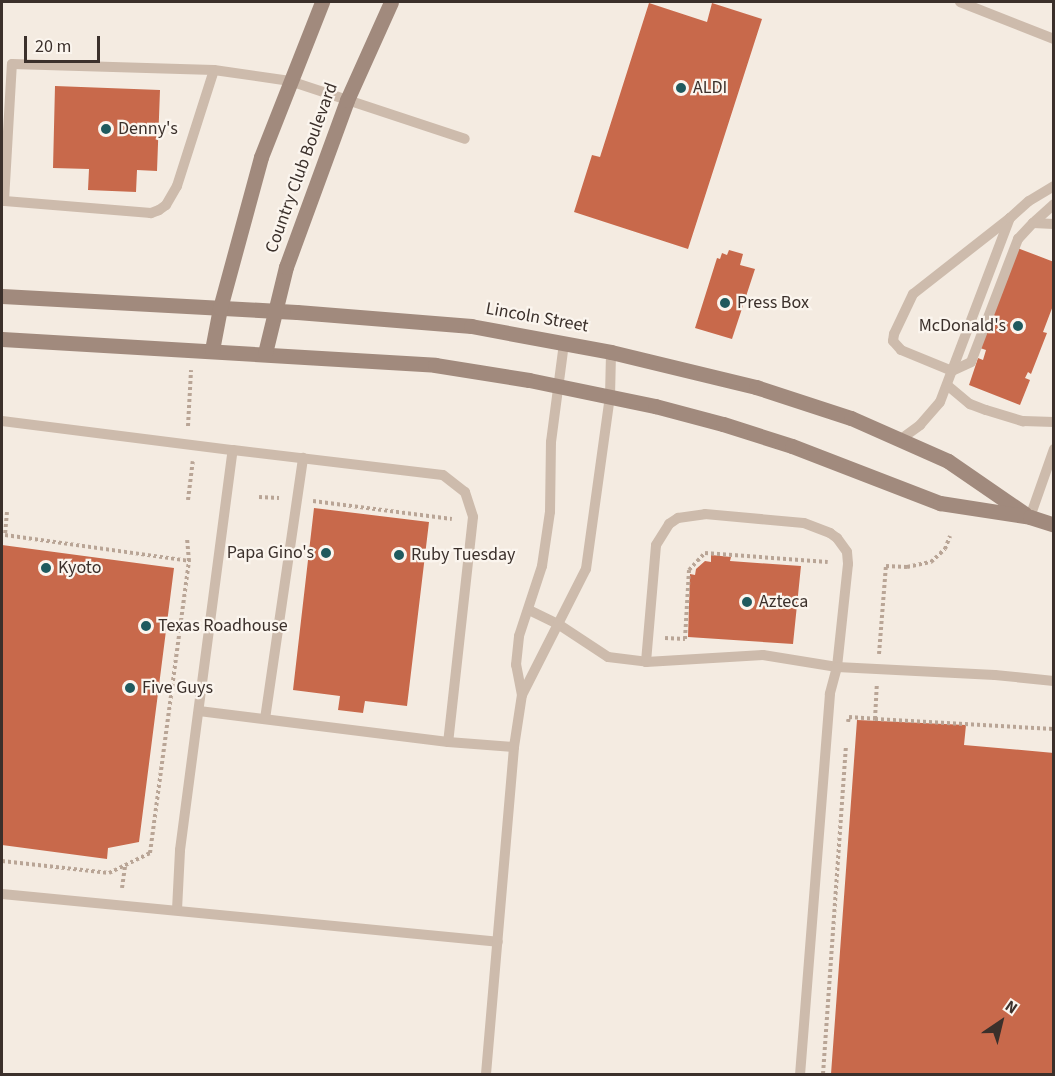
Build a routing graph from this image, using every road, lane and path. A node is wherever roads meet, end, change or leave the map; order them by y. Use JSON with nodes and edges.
{"nodes":[{"id":1,"x":322,"y":2,"type":"edge"},
{"id":2,"x":392,"y":2,"type":"edge"},
{"id":3,"x":960,"y":2,"type":"edge"},
{"id":4,"x":1053,"y":39,"type":"edge"},
{"id":5,"x":214,"y":70,"type":"junction"},
{"id":6,"x":290,"y":81,"type":"junction"},
{"id":7,"x":347,"y":100,"type":"junction"},
{"id":8,"x":465,"y":140,"type":"dead end"},
{"id":9,"x":1053,"y":186,"type":"edge"},
{"id":10,"x":3,"y":201,"type":"edge"},
{"id":11,"x":1053,"y":204,"type":"edge"},
{"id":12,"x":1010,"y":218,"type":"junction"},
{"id":13,"x":1033,"y":223,"type":"junction"},
{"id":14,"x":1053,"y":224,"type":"edge"},
{"id":15,"x":3,"y":295,"type":"edge"},
{"id":16,"x":220,"y":308,"type":"junction"},
{"id":17,"x":276,"y":311,"type":"junction"},
{"id":18,"x":2,"y":339,"type":"edge"},
{"id":19,"x":564,"y":343,"type":"junction"},
{"id":20,"x":212,"y":350,"type":"junction"},
{"id":21,"x":611,"y":352,"type":"junction"},
{"id":22,"x":265,"y":354,"type":"junction"},
{"id":23,"x":191,"y":370,"type":"dead end"},
{"id":24,"x":952,"y":371,"type":"junction"},
{"id":25,"x":947,"y":385,"type":"junction"},
{"id":26,"x":558,"y":386,"type":"junction"},
{"id":27,"x":610,"y":397,"type":"junction"},
{"id":28,"x":2,"y":421,"type":"edge"},
{"id":29,"x":1053,"y":422,"type":"edge"},
{"id":30,"x":188,"y":431,"type":"dead end"},
{"id":31,"x":901,"y":439,"type":"junction"},
{"id":32,"x":1053,"y":449,"type":"edge"},
{"id":33,"x":233,"y":450,"type":"junction"},
{"id":34,"x":303,"y":458,"type":"junction"},
{"id":35,"x":193,"y":460,"type":"dead end"},
{"id":36,"x":259,"y":497,"type":"dead end"},
{"id":37,"x":279,"y":498,"type":"dead end"},
{"id":38,"x":188,"y":500,"type":"dead end"},
{"id":39,"x":310,"y":501,"type":"dead end"},
{"id":40,"x":7,"y":512,"type":"dead end"},
{"id":41,"x":1030,"y":518,"type":"junction"},
{"id":42,"x":452,"y":519,"type":"dead end"},
{"id":43,"x":1053,"y":525,"type":"edge"},
{"id":44,"x":950,"y":536,"type":"dead end"},
{"id":45,"x":187,"y":537,"type":"dead end"},
{"id":46,"x":189,"y":561,"type":"junction"},
{"id":47,"x":828,"y":562,"type":"dead end"},
{"id":48,"x":529,"y":610,"type":"junction"},
{"id":49,"x":558,"y":624,"type":"junction"},
{"id":50,"x":648,"y":637,"type":"junction"},
{"id":51,"x":646,"y":662,"type":"junction"},
{"id":52,"x":837,"y":667,"type":"junction"},
{"id":53,"x":878,"y":670,"type":"junction"},
{"id":54,"x":1053,"y":681,"type":"edge"},
{"id":55,"x":522,"y":695,"type":"junction"},
{"id":56,"x":198,"y":711,"type":"junction"},
{"id":57,"x":875,"y":718,"type":"junction"},
{"id":58,"x":265,"y":719,"type":"junction"},
{"id":59,"x":848,"y":729,"type":"dead end"},
{"id":60,"x":1053,"y":729,"type":"edge"},
{"id":61,"x":847,"y":741,"type":"dead end"},
{"id":62,"x":448,"y":742,"type":"junction"},
{"id":63,"x":514,"y":747,"type":"junction"},
{"id":64,"x":2,"y":861,"type":"edge"},
{"id":65,"x":125,"y":865,"type":"junction"},
{"id":66,"x":122,"y":888,"type":"dead end"},
{"id":67,"x":2,"y":894,"type":"edge"},
{"id":68,"x":177,"y":910,"type":"junction"},
{"id":69,"x":498,"y":942,"type":"junction"},
{"id":70,"x":486,"y":1074,"type":"edge"},
{"id":71,"x":800,"y":1074,"type":"edge"},
{"id":72,"x":823,"y":1074,"type":"edge"}],
"edges":[{"from":1,"to":6,"type":"main road","name":"Country Club Boulevard"},
{"from":2,"to":7,"type":"main road","name":"Country Club Boulevard"},
{"from":3,"to":4,"type":"lane"},
{"from":5,"to":6,"type":"lane"},
{"from":5,"to":10,"type":"lane"},
{"from":5,"to":10,"type":"lane"},
{"from":6,"to":7,"type":"lane"},
{"from":6,"to":16,"type":"main road","name":"Country Club Boulevard"},
{"from":7,"to":8,"type":"lane"},
{"from":7,"to":17,"type":"main road","name":"Country Club Boulevard"},
{"from":9,"to":12,"type":"lane"},
{"from":11,"to":13,"type":"lane"},
{"from":12,"to":24,"type":"lane"},
{"from":12,"to":24,"type":"lane"},
{"from":13,"to":14,"type":"lane"},
{"from":13,"to":24,"type":"lane"},
{"from":15,"to":16,"type":"main road","name":"Lincoln Street"},
{"from":16,"to":17,"type":"main road","name":"Lincoln Street"},
{"from":16,"to":20,"type":"main road","name":"Country Club Boulevard"},
{"from":17,"to":19,"type":"main road","name":"Lincoln Street"},
{"from":17,"to":22,"type":"main road","name":"Country Club Boulevard"},
{"from":18,"to":20,"type":"main road","name":"Lincoln Street"},
{"from":19,"to":21,"type":"main road","name":"Lincoln Street"},
{"from":19,"to":26,"type":"lane"},
{"from":20,"to":22,"type":"main road","name":"Lincoln Street"},
{"from":21,"to":27,"type":"lane"},
{"from":21,"to":31,"type":"main road","name":"Lincoln Street"},
{"from":22,"to":26,"type":"main road","name":"Lincoln Street"},
{"from":23,"to":30,"type":"path"},
{"from":24,"to":25,"type":"lane"},
{"from":25,"to":29,"type":"lane"},
{"from":25,"to":31,"type":"lane"},
{"from":26,"to":27,"type":"main road","name":"Lincoln Street"},
{"from":26,"to":48,"type":"lane"},
{"from":27,"to":41,"type":"main road","name":"Lincoln Street"},
{"from":27,"to":49,"type":"lane"},
{"from":28,"to":33,"type":"lane"},
{"from":31,"to":41,"type":"main road","name":"Lincoln Street"},
{"from":32,"to":41,"type":"lane"},
{"from":33,"to":34,"type":"lane"},
{"from":33,"to":56,"type":"lane"},
{"from":34,"to":58,"type":"lane"},
{"from":34,"to":62,"type":"lane"},
{"from":35,"to":38,"type":"path"},
{"from":36,"to":37,"type":"path"},
{"from":39,"to":42,"type":"path"},
{"from":40,"to":46,"type":"path"},
{"from":41,"to":43,"type":"main road","name":"Lincoln Street"},
{"from":44,"to":53,"type":"path"},
{"from":45,"to":46,"type":"path"},
{"from":46,"to":65,"type":"path"},
{"from":47,"to":50,"type":"path"},
{"from":48,"to":49,"type":"lane"},
{"from":48,"to":55,"type":"lane"},
{"from":49,"to":51,"type":"lane"},
{"from":49,"to":55,"type":"lane"},
{"from":50,"to":51,"type":"lane"},
{"from":50,"to":52,"type":"lane"},
{"from":51,"to":52,"type":"lane"},
{"from":52,"to":53,"type":"lane"},
{"from":52,"to":71,"type":"lane"},
{"from":53,"to":54,"type":"lane"},
{"from":53,"to":57,"type":"path"},
{"from":55,"to":63,"type":"lane"},
{"from":56,"to":58,"type":"lane"},
{"from":56,"to":68,"type":"lane"},
{"from":57,"to":59,"type":"path"},
{"from":57,"to":60,"type":"path"},
{"from":58,"to":62,"type":"lane"},
{"from":61,"to":72,"type":"path"},
{"from":62,"to":63,"type":"lane"},
{"from":63,"to":69,"type":"lane"},
{"from":64,"to":65,"type":"path"},
{"from":65,"to":66,"type":"path"},
{"from":67,"to":68,"type":"lane"},
{"from":68,"to":69,"type":"lane"},
{"from":69,"to":70,"type":"lane"}]}
